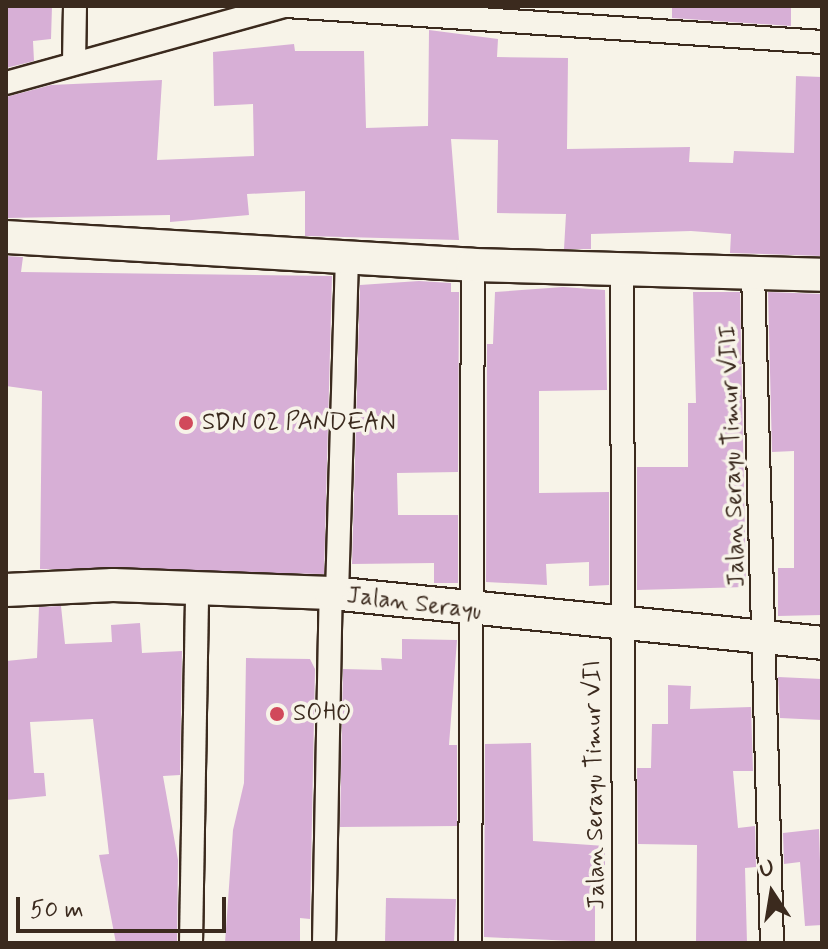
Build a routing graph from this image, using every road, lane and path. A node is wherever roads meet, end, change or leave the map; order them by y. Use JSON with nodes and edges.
{"nodes":[{"id":1,"x":75,"y":6,"type":"edge"},
{"id":2,"x":286,"y":6,"type":"edge"},
{"id":3,"x":822,"y":42,"type":"edge"},
{"id":4,"x":74,"y":63,"type":"junction"},
{"id":5,"x":6,"y":83,"type":"edge"},
{"id":6,"x":6,"y":237,"type":"edge"},
{"id":7,"x":347,"y":257,"type":"junction"},
{"id":8,"x":473,"y":265,"type":"junction"},
{"id":9,"x":622,"y":270,"type":"junction"},
{"id":10,"x":753,"y":273,"type":"junction"},
{"id":11,"x":822,"y":275,"type":"edge"},
{"id":12,"x":197,"y":587,"type":"junction"},
{"id":13,"x":6,"y":590,"type":"edge"},
{"id":14,"x":334,"y":594,"type":"junction"},
{"id":15,"x":471,"y":612,"type":"junction"},
{"id":16,"x":618,"y":627,"type":"junction"},
{"id":17,"x":765,"y":638,"type":"junction"},
{"id":18,"x":822,"y":643,"type":"edge"},
{"id":19,"x":191,"y":943,"type":"edge"},
{"id":20,"x":324,"y":943,"type":"edge"},
{"id":21,"x":470,"y":943,"type":"edge"},
{"id":22,"x":624,"y":943,"type":"edge"},
{"id":23,"x":772,"y":943,"type":"edge"}],
"edges":[{"from":1,"to":4,"type":"street"},
{"from":2,"to":3,"type":"street"},
{"from":2,"to":4,"type":"street"},
{"from":4,"to":5,"type":"street"},
{"from":6,"to":7,"type":"street"},
{"from":7,"to":8,"type":"street"},
{"from":7,"to":14,"type":"street"},
{"from":8,"to":9,"type":"street"},
{"from":8,"to":15,"type":"street"},
{"from":9,"to":10,"type":"street"},
{"from":9,"to":16,"type":"street","name":"Jalan Serayu Timur VII"},
{"from":10,"to":11,"type":"street"},
{"from":10,"to":17,"type":"street","name":"Jalan Serayu Timur VIII"},
{"from":12,"to":13,"type":"street","name":"Jalan Serayu"},
{"from":12,"to":14,"type":"street","name":"Jalan Serayu"},
{"from":12,"to":19,"type":"street"},
{"from":14,"to":15,"type":"street","name":"Jalan Serayu"},
{"from":14,"to":20,"type":"street"},
{"from":15,"to":16,"type":"street","name":"Jalan Serayu"},
{"from":15,"to":21,"type":"street"},
{"from":16,"to":17,"type":"street","name":"Jalan Serayu"},
{"from":16,"to":22,"type":"street","name":"Jalan Serayu Timur VII"},
{"from":17,"to":18,"type":"street","name":"Jalan Serayu"},
{"from":17,"to":23,"type":"street","name":"Jalan Serayu Timur VIII"}]}
